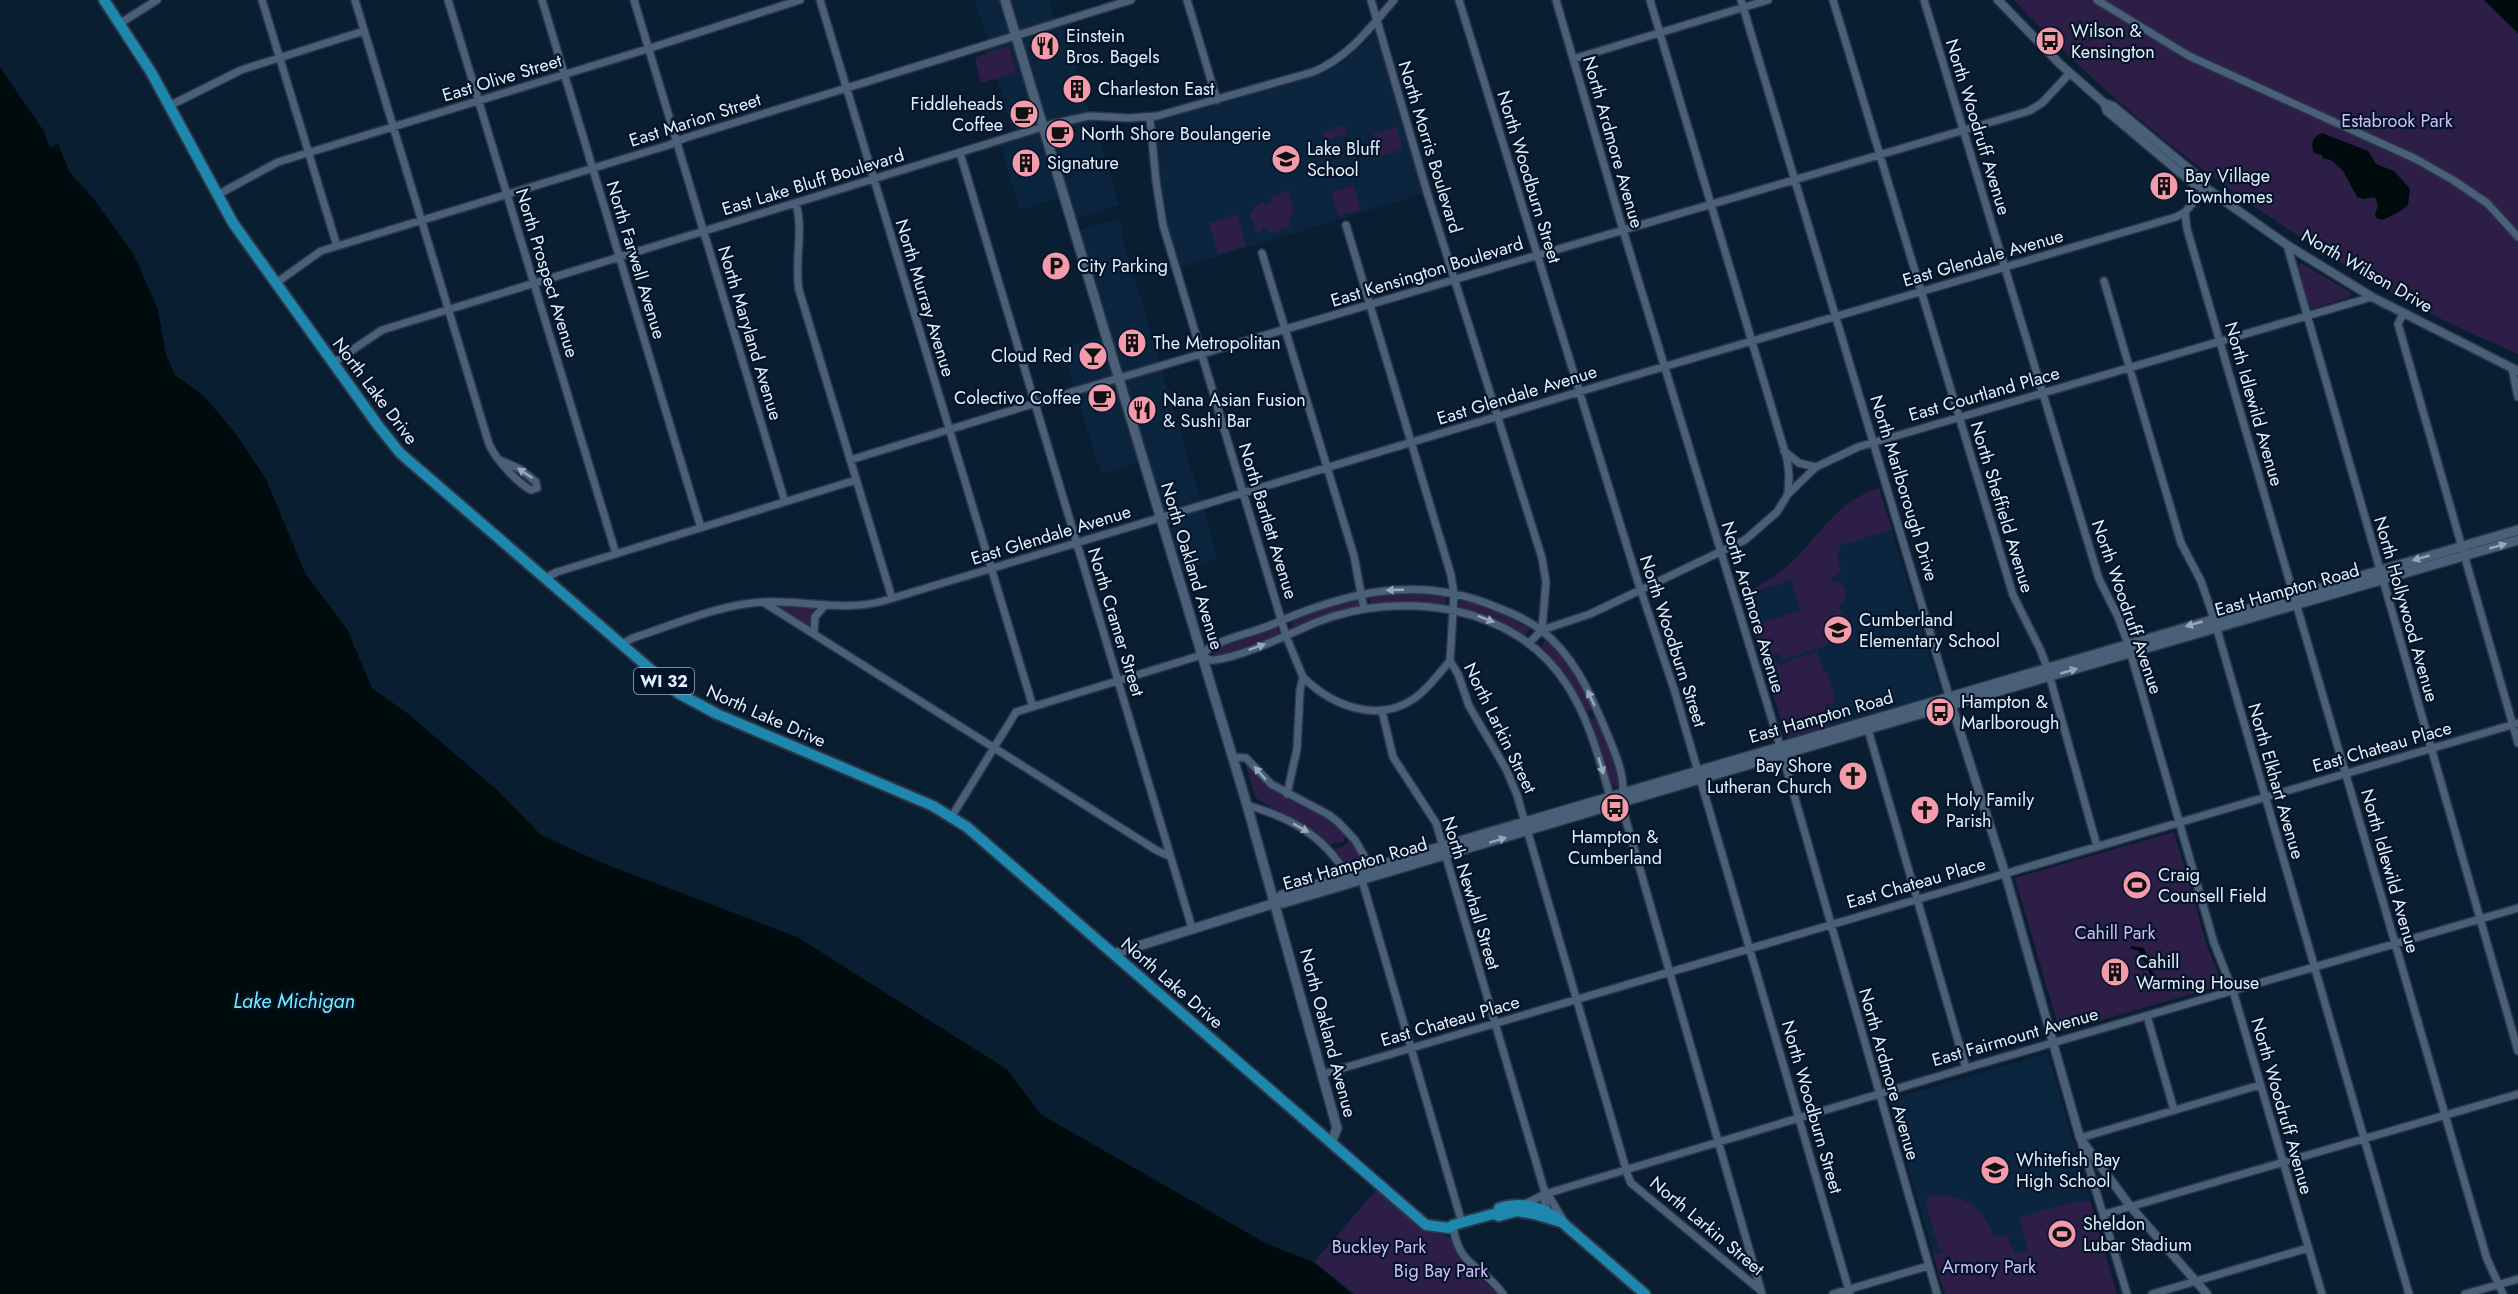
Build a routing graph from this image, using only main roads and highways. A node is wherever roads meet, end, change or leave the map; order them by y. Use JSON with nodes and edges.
{"nodes":[{"id":1,"x":104,"y":0,"type":"edge"},
{"id":2,"x":1005,"y":0,"type":"edge"},
{"id":3,"x":2518,"y":530,"type":"edge"},
{"id":4,"x":2518,"y":540,"type":"edge"},
{"id":5,"x":2462,"y":552,"type":"junction"},
{"id":6,"x":1699,"y":775,"type":"junction"},
{"id":7,"x":1527,"y":826,"type":"junction"},
{"id":8,"x":1444,"y":850,"type":"junction"},
{"id":9,"x":1275,"y":903,"type":"junction"},
{"id":10,"x":1113,"y":954,"type":"junction"},
{"id":11,"x":1331,"y":1143,"type":"junction"},
{"id":12,"x":1457,"y":1224,"type":"joint"},
{"id":13,"x":1645,"y":1294,"type":"edge"}],
"edges":[{"from":1,"to":10,"type":"main road","name":"North Lake Drive","number":"WI 32"},
{"from":2,"to":9,"type":"main road","name":"North Oakland Avenue"},
{"from":3,"to":5,"type":"main road","name":"East Hampton Road"},
{"from":5,"to":4,"type":"main road","name":"East Hampton Road","one_way":true},
{"from":5,"to":6,"type":"main road","name":"East Hampton Road"},
{"from":6,"to":7,"type":"main road","name":"East Hampton Road"},
{"from":6,"to":7,"type":"main road","name":"East Hampton Road"},
{"from":7,"to":8,"type":"main road","name":"East Hampton Road"},
{"from":8,"to":9,"type":"main road","name":"East Hampton Road"},
{"from":8,"to":9,"type":"main road","name":"East Hampton Road"},
{"from":9,"to":10,"type":"main road"},
{"from":9,"to":11,"type":"main road","name":"North Oakland Avenue"},
{"from":10,"to":11,"type":"main road","name":"North Lake Drive","number":"WI 32"},
{"from":11,"to":12,"type":"main road","name":"North Lake Drive","number":"WI 32"},
{"from":12,"to":13,"type":"main road","name":"East Fairmount Avenue","number":"WI 32"}]}
